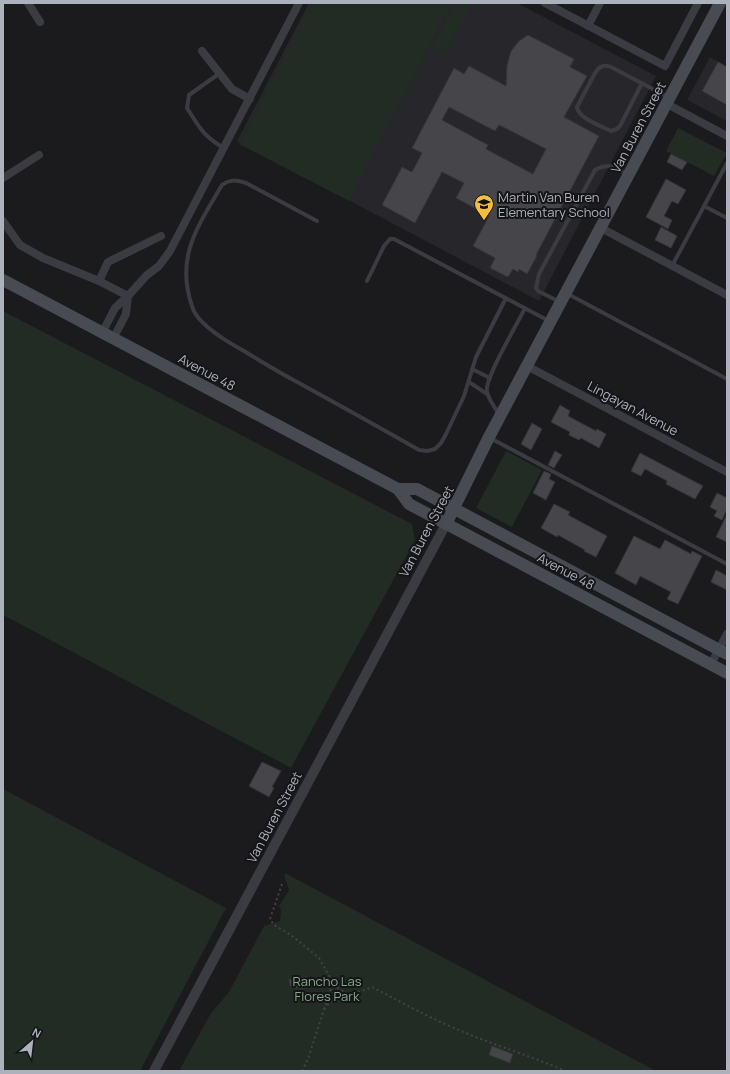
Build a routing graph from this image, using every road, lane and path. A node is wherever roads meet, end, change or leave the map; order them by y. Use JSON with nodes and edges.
{"nodes":[{"id":1,"x":28,"y":3,"type":"edge"},
{"id":2,"x":299,"y":3,"type":"edge"},
{"id":3,"x":545,"y":3,"type":"edge"},
{"id":4,"x":600,"y":3,"type":"edge"},
{"id":5,"x":698,"y":3,"type":"edge"},
{"id":6,"x":720,"y":3,"type":"edge"},
{"id":7,"x":40,"y":22,"type":"dead end"},
{"id":8,"x":588,"y":26,"type":"junction"},
{"id":9,"x":202,"y":51,"type":"dead end"},
{"id":10,"x":220,"y":73,"type":"junction"},
{"id":11,"x":642,"y":83,"type":"junction"},
{"id":12,"x":250,"y":99,"type":"junction"},
{"id":13,"x":668,"y":101,"type":"junction"},
{"id":14,"x":727,"y":136,"type":"edge"},
{"id":15,"x":224,"y":148,"type":"junction"},
{"id":16,"x":39,"y":155,"type":"dead end"},
{"id":17,"x":727,"y":163,"type":"edge"},
{"id":18,"x":629,"y":175,"type":"junction"},
{"id":19,"x":3,"y":178,"type":"edge"},
{"id":20,"x":704,"y":206,"type":"junction"},
{"id":21,"x":727,"y":218,"type":"edge"},
{"id":22,"x":317,"y":221,"type":"dead end"},
{"id":23,"x":3,"y":222,"type":"edge"},
{"id":24,"x":601,"y":228,"type":"junction"},
{"id":25,"x":161,"y":236,"type":"dead end"},
{"id":26,"x":672,"y":266,"type":"junction"},
{"id":27,"x":3,"y":280,"type":"edge"},
{"id":28,"x":99,"y":280,"type":"junction"},
{"id":29,"x":367,"y":281,"type":"dead end"},
{"id":30,"x":727,"y":295,"type":"edge"},
{"id":31,"x":128,"y":296,"type":"junction"},
{"id":32,"x":506,"y":298,"type":"junction"},
{"id":33,"x":563,"y":298,"type":"junction"},
{"id":34,"x":525,"y":308,"type":"junction"},
{"id":35,"x":551,"y":322,"type":"junction"},
{"id":36,"x":108,"y":336,"type":"junction"},
{"id":37,"x":527,"y":366,"type":"junction"},
{"id":38,"x":472,"y":369,"type":"junction"},
{"id":39,"x":490,"y":378,"type":"junction"},
{"id":40,"x":727,"y":379,"type":"edge"},
{"id":41,"x":469,"y":382,"type":"junction"},
{"id":42,"x":488,"y":394,"type":"junction"},
{"id":43,"x":500,"y":416,"type":"junction"},
{"id":44,"x":489,"y":437,"type":"junction"},
{"id":45,"x":727,"y":472,"type":"edge"},
{"id":46,"x":398,"y":489,"type":"junction"},
{"id":47,"x":454,"y":508,"type":"junction"},
{"id":48,"x":446,"y":524,"type":"junction"},
{"id":49,"x":727,"y":564,"type":"edge"},
{"id":50,"x":727,"y":634,"type":"edge"},
{"id":51,"x":723,"y":652,"type":"edge"},
{"id":52,"x":711,"y":664,"type":"junction"},
{"id":53,"x":727,"y":673,"type":"edge"},
{"id":54,"x":282,"y":884,"type":"dead end"},
{"id":55,"x":333,"y":982,"type":"junction"},
{"id":56,"x":348,"y":993,"type":"junction"},
{"id":57,"x":324,"y":1009,"type":"junction"},
{"id":58,"x":154,"y":1071,"type":"edge"},
{"id":59,"x":302,"y":1071,"type":"edge"},
{"id":60,"x":565,"y":1071,"type":"edge"}],
"edges":[{"from":1,"to":7,"type":"street"},
{"from":2,"to":12,"type":"street"},
{"from":3,"to":8,"type":"street"},
{"from":4,"to":8,"type":"street"},
{"from":5,"to":8,"type":"street"},
{"from":6,"to":13,"type":"main road","name":"Van Buren Street"},
{"from":9,"to":10,"type":"street"},
{"from":10,"to":12,"type":"street"},
{"from":10,"to":15,"type":"lane"},
{"from":11,"to":11,"type":"lane"},
{"from":11,"to":13,"type":"lane"},
{"from":12,"to":15,"type":"street"},
{"from":13,"to":14,"type":"street"},
{"from":13,"to":18,"type":"main road","name":"Van Buren Street"},
{"from":15,"to":31,"type":"street"},
{"from":16,"to":19,"type":"street"},
{"from":17,"to":20,"type":"lane"},
{"from":18,"to":24,"type":"main road","name":"Van Buren Street"},
{"from":18,"to":33,"type":"lane"},
{"from":20,"to":21,"type":"lane"},
{"from":20,"to":26,"type":"lane"},
{"from":22,"to":41,"type":"lane"},
{"from":23,"to":28,"type":"street"},
{"from":24,"to":26,"type":"street"},
{"from":24,"to":33,"type":"main road","name":"Van Buren Street"},
{"from":25,"to":28,"type":"street"},
{"from":26,"to":30,"type":"street"},
{"from":27,"to":36,"type":"main road","name":"Avenue 48"},
{"from":28,"to":31,"type":"street"},
{"from":29,"to":32,"type":"lane"},
{"from":31,"to":36,"type":"street"},
{"from":31,"to":36,"type":"street"},
{"from":32,"to":34,"type":"lane"},
{"from":32,"to":38,"type":"lane"},
{"from":33,"to":35,"type":"main road","name":"Van Buren Street"},
{"from":33,"to":40,"type":"lane"},
{"from":34,"to":35,"type":"lane"},
{"from":34,"to":39,"type":"lane"},
{"from":35,"to":37,"type":"main road","name":"Van Buren Street"},
{"from":36,"to":46,"type":"main road","name":"Avenue 48"},
{"from":37,"to":43,"type":"main road","name":"Van Buren Street"},
{"from":37,"to":45,"type":"street","name":"Lingayan Avenue"},
{"from":38,"to":39,"type":"lane"},
{"from":38,"to":41,"type":"lane"},
{"from":39,"to":42,"type":"lane"},
{"from":41,"to":42,"type":"lane"},
{"from":42,"to":43,"type":"lane"},
{"from":43,"to":44,"type":"main road","name":"Van Buren Street"},
{"from":44,"to":47,"type":"main road","name":"Van Buren Street"},
{"from":44,"to":49,"type":"lane"},
{"from":46,"to":47,"type":"main road","name":"Avenue 48"},
{"from":46,"to":48,"type":"main road","name":"Avenue 48"},
{"from":47,"to":48,"type":"main road","name":"Van Buren Street"},
{"from":47,"to":51,"type":"main road","name":"Avenue 48"},
{"from":48,"to":52,"type":"main road","name":"Avenue 48"},
{"from":48,"to":58,"type":"street","name":"Van Buren Street"},
{"from":50,"to":51,"type":"street"},
{"from":51,"to":52,"type":"street"},
{"from":52,"to":53,"type":"main road","name":"Avenue 48"},
{"from":54,"to":55,"type":"path"},
{"from":55,"to":56,"type":"path"},
{"from":55,"to":57,"type":"path"},
{"from":56,"to":57,"type":"path"},
{"from":56,"to":60,"type":"path"},
{"from":57,"to":59,"type":"path"}]}
